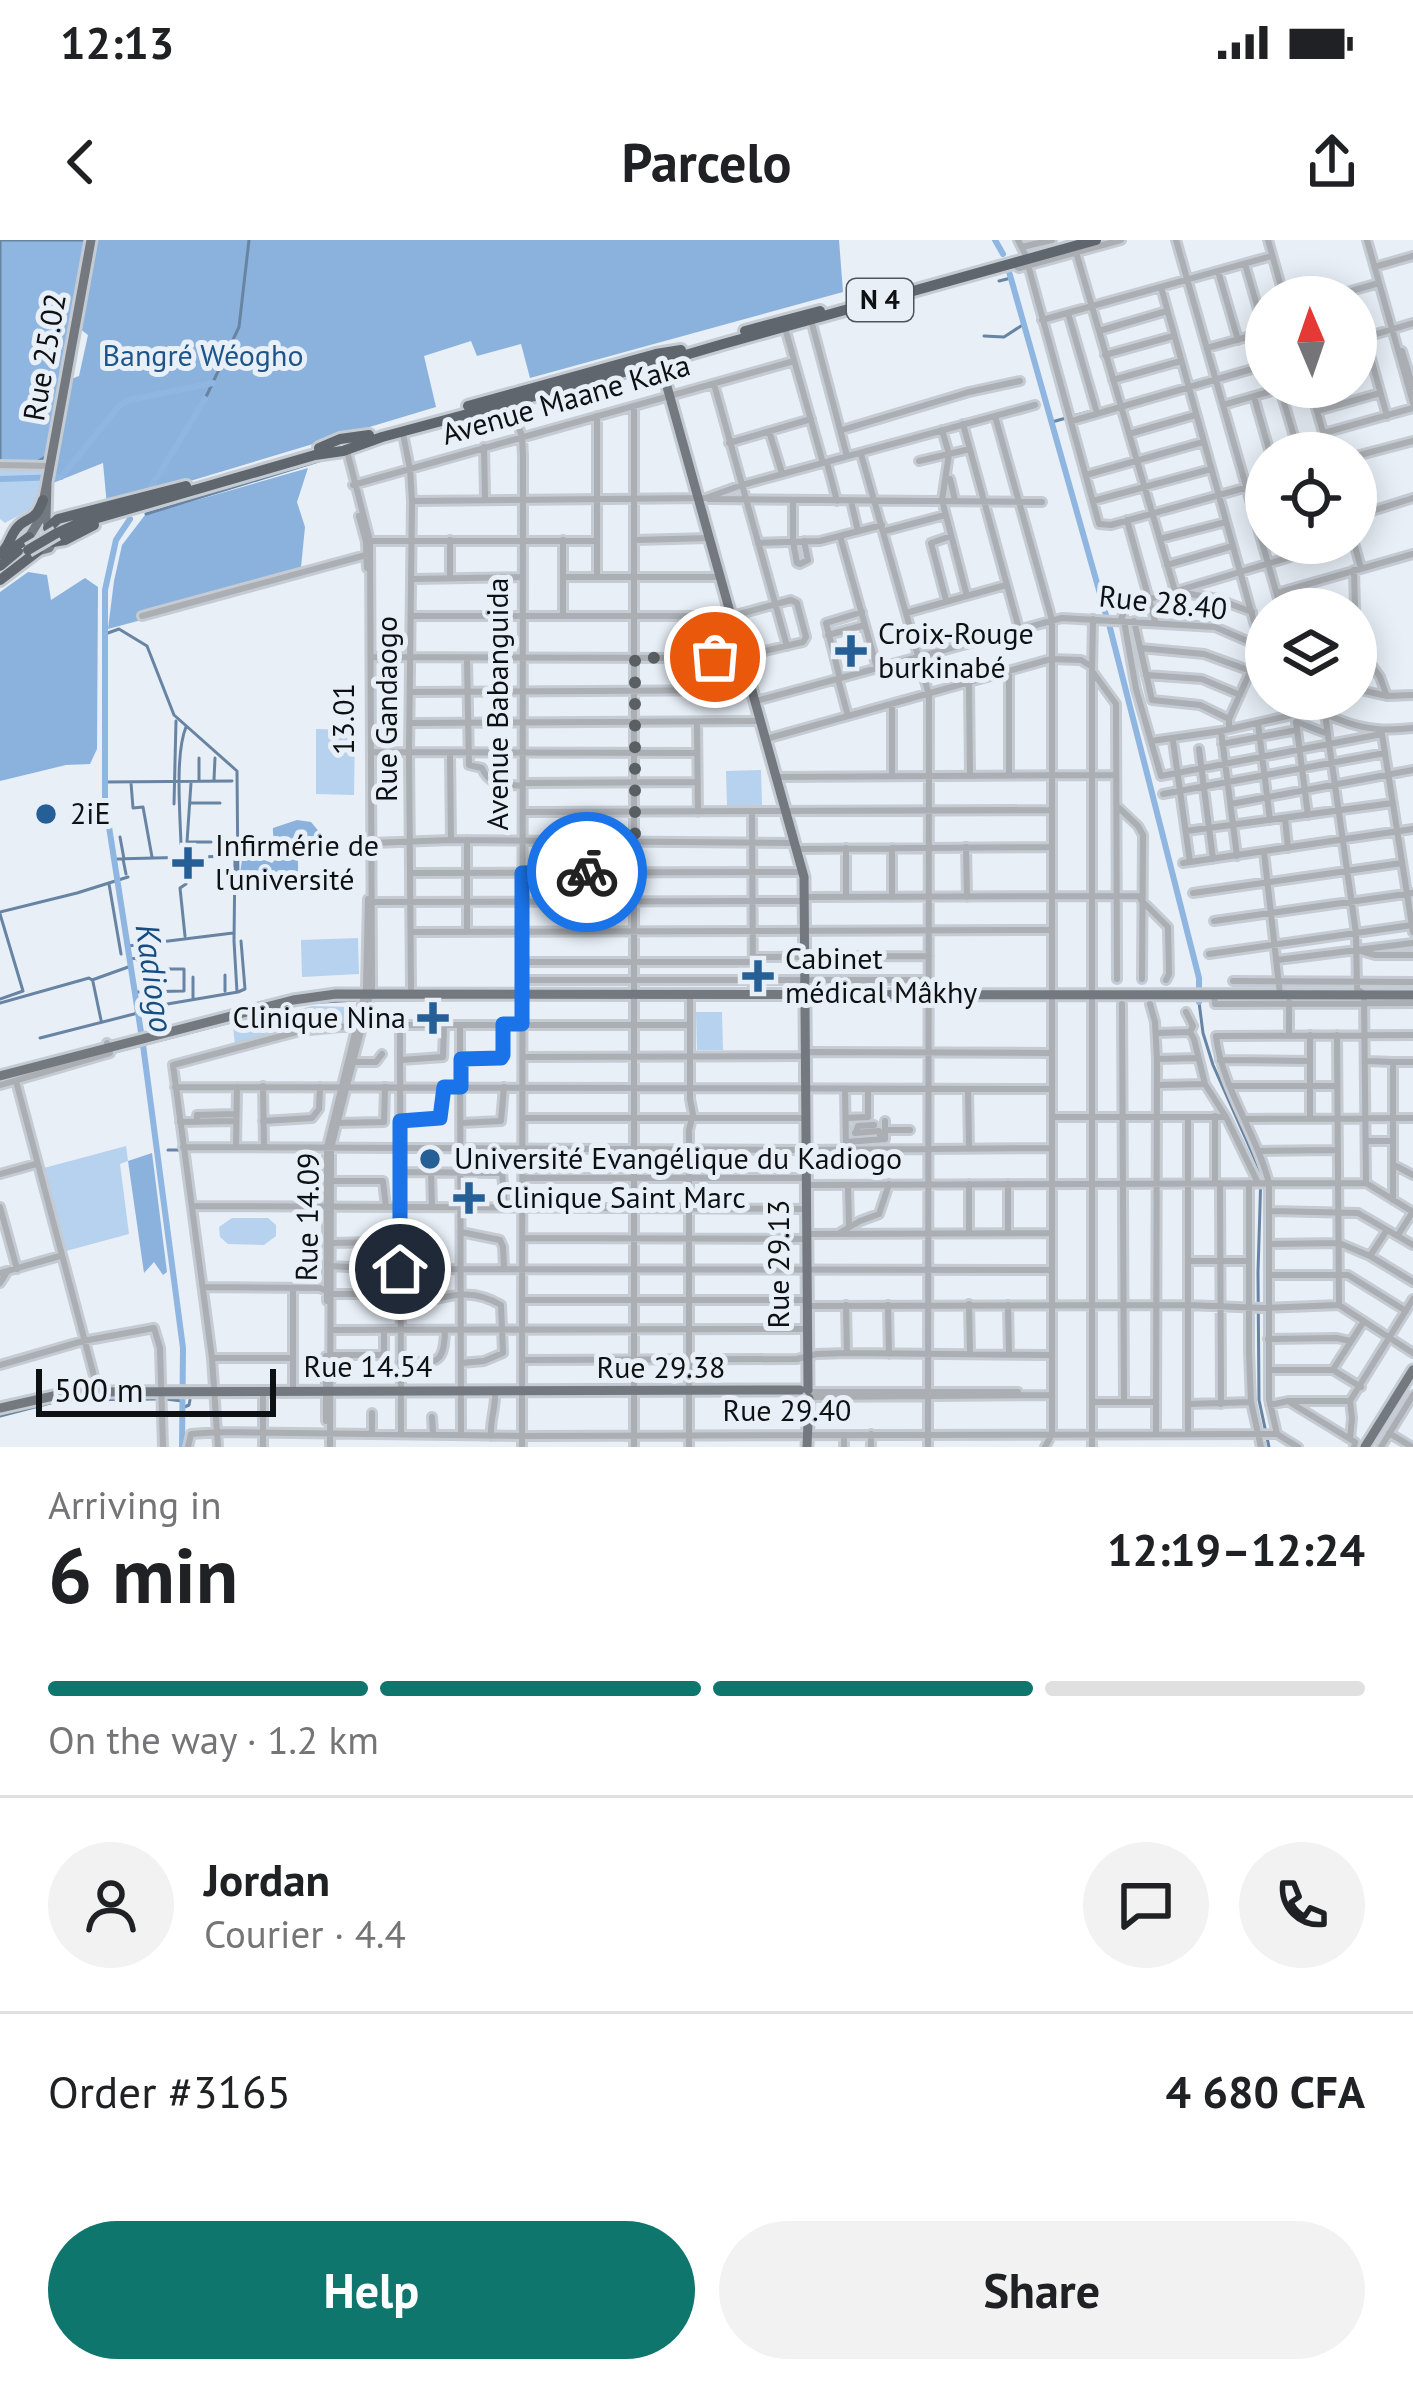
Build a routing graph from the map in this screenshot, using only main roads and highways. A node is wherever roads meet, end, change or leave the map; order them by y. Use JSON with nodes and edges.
{"nodes":[{"id":1,"x":91,"y":240,"type":"edge"},
{"id":2,"x":1096,"y":240,"type":"edge"},
{"id":3,"x":1077,"y":246,"type":"edge"},
{"id":4,"x":1023,"y":251,"type":"edge"},
{"id":5,"x":782,"y":324,"type":"junction"},
{"id":6,"x":659,"y":360,"type":"junction"},
{"id":7,"x":509,"y":399,"type":"junction"},
{"id":8,"x":341,"y":445,"type":"junction"},
{"id":9,"x":223,"y":480,"type":"junction"},
{"id":10,"x":44,"y":500,"type":"junction"},
{"id":11,"x":70,"y":515,"type":"junction"},
{"id":12,"x":20,"y":525,"type":"junction"},
{"id":13,"x":41,"y":538,"type":"junction"},
{"id":14,"x":0,"y":566,"type":"edge"},
{"id":15,"x":636,"y":987,"type":"junction"},
{"id":16,"x":522,"y":988,"type":"junction"},
{"id":17,"x":805,"y":989,"type":"junction"},
{"id":18,"x":369,"y":991,"type":"junction"},
{"id":19,"x":1413,"y":992,"type":"edge"},
{"id":20,"x":0,"y":1077,"type":"edge"},
{"id":21,"x":805,"y":1089,"type":"junction"},
{"id":22,"x":805,"y":1150,"type":"junction"},
{"id":23,"x":805,"y":1181,"type":"junction"},
{"id":24,"x":805,"y":1237,"type":"junction"},
{"id":25,"x":805,"y":1303,"type":"junction"},
{"id":26,"x":805,"y":1357,"type":"junction"},
{"id":27,"x":1413,"y":1374,"type":"edge"},
{"id":28,"x":461,"y":1393,"type":"junction"},
{"id":29,"x":214,"y":1394,"type":"junction"},
{"id":30,"x":328,"y":1394,"type":"junction"},
{"id":31,"x":522,"y":1394,"type":"junction"},
{"id":32,"x":805,"y":1394,"type":"junction"},
{"id":33,"x":0,"y":1410,"type":"edge"},
{"id":34,"x":805,"y":1441,"type":"edge"},
{"id":35,"x":1368,"y":1447,"type":"edge"}],
"edges":[{"from":1,"to":10,"type":"main road","name":"Rue 25.02"},
{"from":2,"to":5,"type":"highway","number":"N 4"},
{"from":3,"to":4,"type":"highway","number":"N 4"},
{"from":4,"to":5,"type":"highway","number":"N 4"},
{"from":5,"to":6,"type":"highway","number":"N 4"},
{"from":6,"to":7,"type":"highway","number":"N 4"},
{"from":6,"to":17,"type":"main road"},
{"from":7,"to":8,"type":"highway","number":"N 4"},
{"from":7,"to":8,"type":"highway","number":"N 4"},
{"from":8,"to":9,"type":"highway","number":"N 4"},
{"from":9,"to":11,"type":"highway"},
{"from":9,"to":13,"type":"highway","number":"N 4"},
{"from":10,"to":11,"type":"highway"},
{"from":10,"to":12,"type":"highway"},
{"from":10,"to":13,"type":"main road","name":"Rue 25.02"},
{"from":11,"to":13,"type":"highway"},
{"from":12,"to":13,"type":"highway"},
{"from":12,"to":14,"type":"highway"},
{"from":13,"to":14,"type":"highway","number":"N 4"},
{"from":15,"to":16,"type":"main road"},
{"from":15,"to":17,"type":"main road"},
{"from":15,"to":17,"type":"main road"},
{"from":16,"to":18,"type":"main road"},
{"from":16,"to":18,"type":"main road"},
{"from":17,"to":19,"type":"main road"},
{"from":17,"to":21,"type":"main road"},
{"from":18,"to":20,"type":"main road"},
{"from":21,"to":22,"type":"main road"},
{"from":21,"to":22,"type":"main road"},
{"from":22,"to":23,"type":"main road"},
{"from":23,"to":24,"type":"main road"},
{"from":23,"to":24,"type":"main road","name":"Rue 29.13"},
{"from":24,"to":25,"type":"main road"},
{"from":25,"to":26,"type":"main road"},
{"from":25,"to":26,"type":"main road","name":"Rue 29.13"},
{"from":26,"to":32,"type":"main road"},
{"from":27,"to":35,"type":"main road"},
{"from":28,"to":30,"type":"main road","name":"Rue 14.54"},
{"from":28,"to":31,"type":"main road","name":"Rue 14.54"},
{"from":28,"to":31,"type":"main road"},
{"from":29,"to":30,"type":"main road"},
{"from":29,"to":30,"type":"main road","name":"Rue 14.54"},
{"from":29,"to":33,"type":"main road","name":"Rue 14.54"},
{"from":31,"to":32,"type":"main road","name":"Rue 29.38"},
{"from":32,"to":34,"type":"main road"}]}
